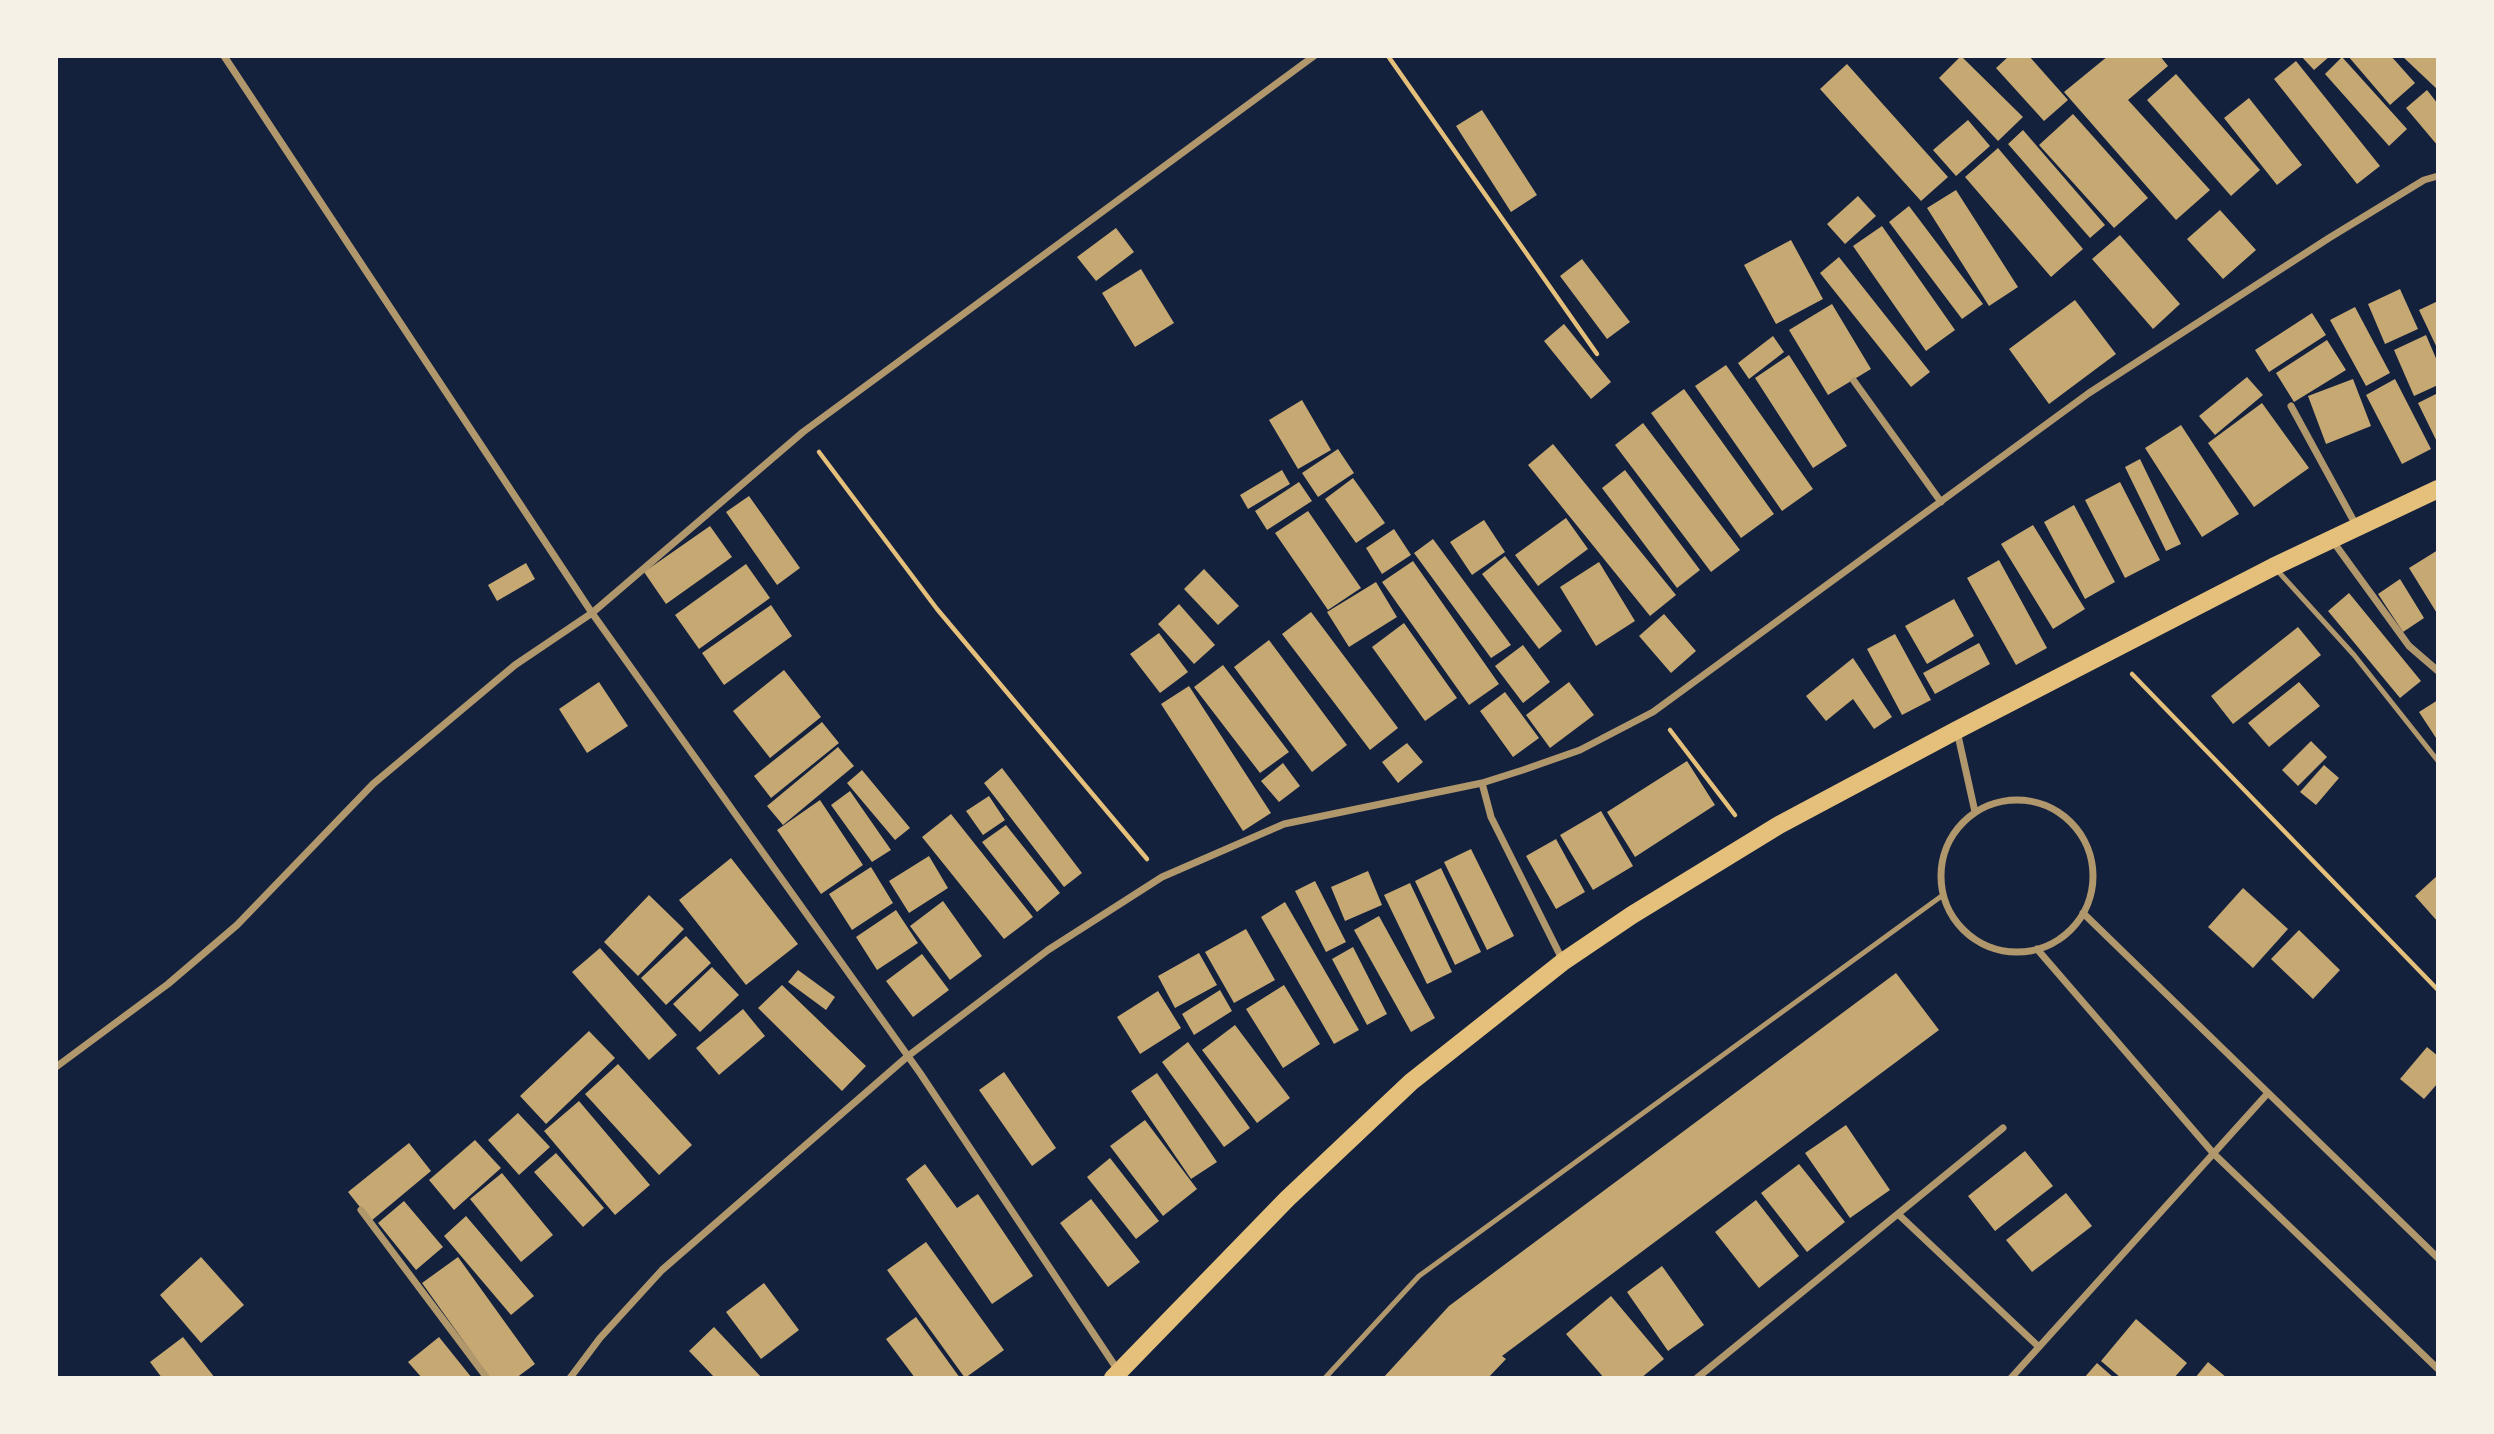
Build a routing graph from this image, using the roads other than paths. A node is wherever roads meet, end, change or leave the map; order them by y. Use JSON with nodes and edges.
{"nodes":[{"id":1,"x":224,"y":56,"type":"edge"},
{"id":2,"x":1314,"y":56,"type":"edge"},
{"id":3,"x":2438,"y":176,"type":"edge"},
{"id":4,"x":1854,"y":381,"type":"dead end"},
{"id":5,"x":2291,"y":406,"type":"dead end"},
{"id":6,"x":2438,"y":489,"type":"edge"},
{"id":7,"x":1941,"y":502,"type":"junction"},
{"id":8,"x":2357,"y":528,"type":"junction"},
{"id":9,"x":2331,"y":539,"type":"junction"},
{"id":10,"x":2273,"y":567,"type":"junction"},
{"id":11,"x":592,"y":613,"type":"junction"},
{"id":12,"x":2438,"y":671,"type":"edge"},
{"id":13,"x":1957,"y":730,"type":"junction"},
{"id":14,"x":2438,"y":761,"type":"edge"},
{"id":15,"x":1482,"y":783,"type":"junction"},
{"id":16,"x":1975,"y":812,"type":"junction"},
{"id":17,"x":1942,"y":895,"type":"junction"},
{"id":18,"x":2083,"y":913,"type":"junction"},
{"id":19,"x":2037,"y":950,"type":"junction"},
{"id":20,"x":1564,"y":961,"type":"junction"},
{"id":21,"x":908,"y":1056,"type":"junction"},
{"id":22,"x":56,"y":1067,"type":"edge"},
{"id":23,"x":2268,"y":1093,"type":"junction"},
{"id":24,"x":2003,"y":1128,"type":"dead end"},
{"id":25,"x":2214,"y":1154,"type":"junction"},
{"id":26,"x":361,"y":1210,"type":"dead end"},
{"id":27,"x":1898,"y":1214,"type":"junction"},
{"id":28,"x":2438,"y":1258,"type":"edge"},
{"id":29,"x":2039,"y":1347,"type":"junction"},
{"id":30,"x":2438,"y":1369,"type":"edge"},
{"id":31,"x":1116,"y":1375,"type":"edge"},
{"id":32,"x":487,"y":1378,"type":"edge"},
{"id":33,"x":570,"y":1378,"type":"edge"},
{"id":34,"x":1325,"y":1378,"type":"edge"},
{"id":35,"x":1697,"y":1378,"type":"edge"},
{"id":36,"x":2011,"y":1378,"type":"edge"}],
"edges":[{"from":1,"to":11,"type":"street"},
{"from":2,"to":11,"type":"street"},
{"from":3,"to":7,"type":"street"},
{"from":4,"to":7,"type":"street"},
{"from":5,"to":8,"type":"street"},
{"from":6,"to":8,"type":"main road"},
{"from":7,"to":15,"type":"street"},
{"from":8,"to":9,"type":"main road"},
{"from":9,"to":10,"type":"main road"},
{"from":9,"to":12,"type":"street"},
{"from":10,"to":13,"type":"main road"},
{"from":10,"to":14,"type":"lane"},
{"from":11,"to":21,"type":"street"},
{"from":11,"to":22,"type":"street"},
{"from":13,"to":16,"type":"street"},
{"from":13,"to":20,"type":"main road"},
{"from":15,"to":20,"type":"street"},
{"from":15,"to":21,"type":"street"},
{"from":16,"to":17,"type":"street"},
{"from":16,"to":18,"type":"street"},
{"from":17,"to":19,"type":"street"},
{"from":17,"to":34,"type":"lane"},
{"from":18,"to":19,"type":"street"},
{"from":18,"to":23,"type":"street"},
{"from":19,"to":25,"type":"street"},
{"from":20,"to":31,"type":"main road"},
{"from":21,"to":31,"type":"street"},
{"from":21,"to":33,"type":"street"},
{"from":23,"to":25,"type":"street"},
{"from":23,"to":28,"type":"street"},
{"from":24,"to":27,"type":"street"},
{"from":25,"to":29,"type":"street"},
{"from":25,"to":30,"type":"street"},
{"from":26,"to":32,"type":"street"},
{"from":27,"to":29,"type":"street"},
{"from":27,"to":35,"type":"street"},
{"from":29,"to":36,"type":"street"}]}
